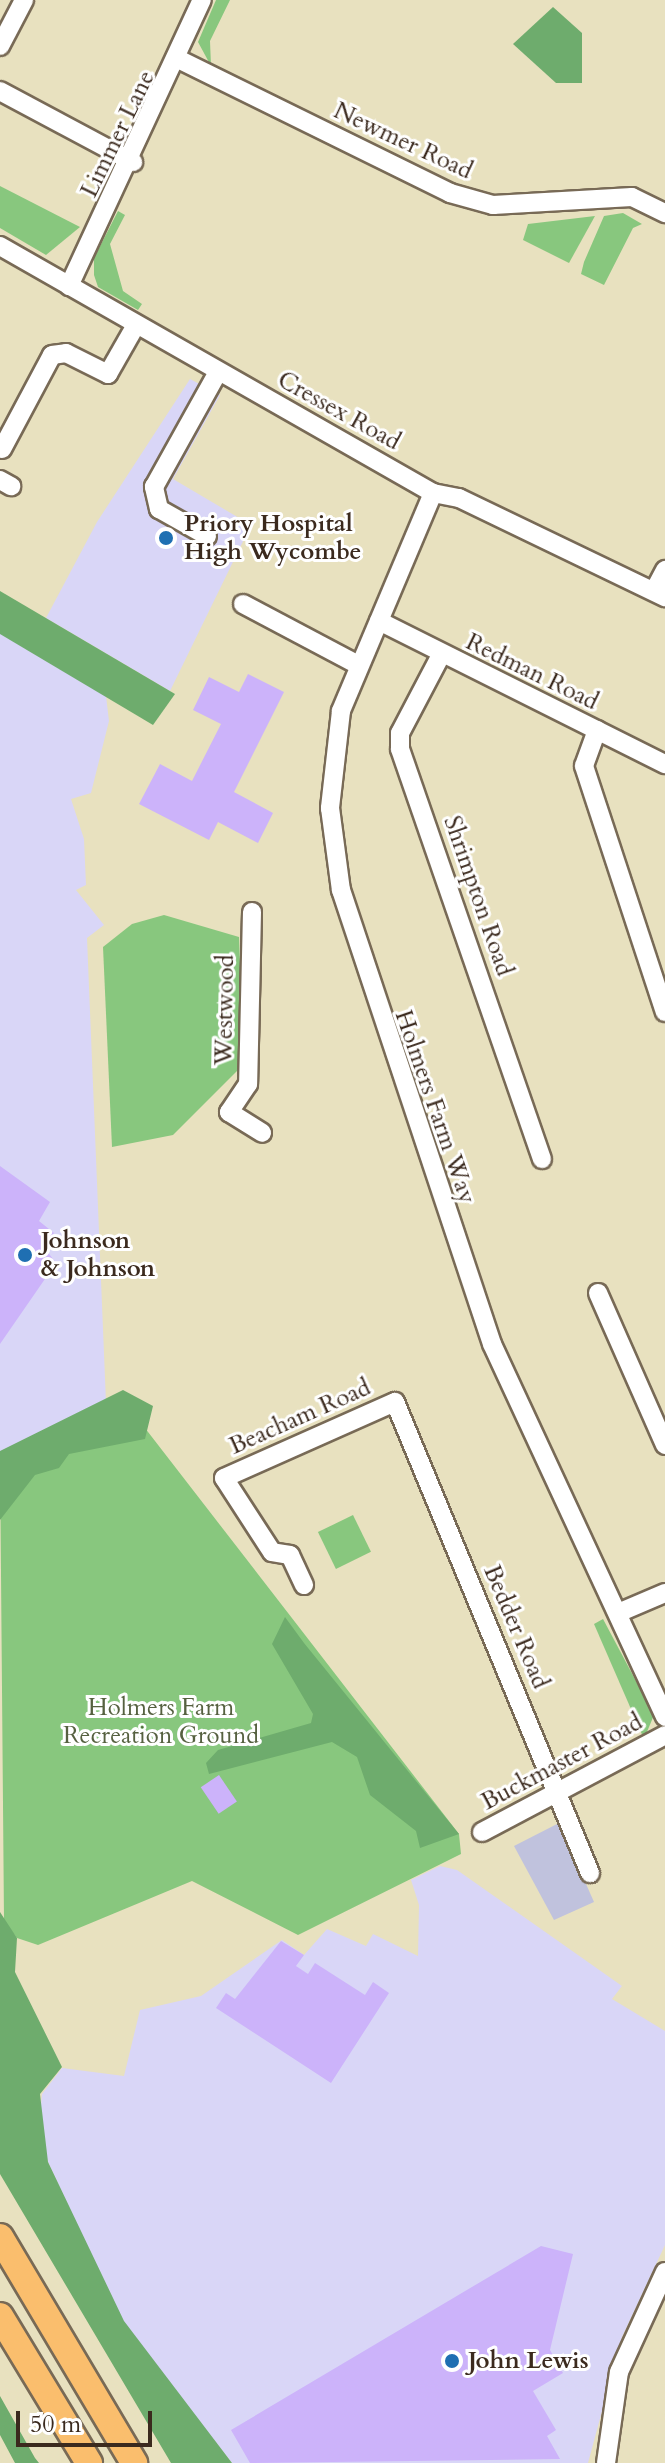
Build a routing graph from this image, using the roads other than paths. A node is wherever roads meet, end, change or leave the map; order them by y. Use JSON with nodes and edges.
{"nodes":[{"id":1,"x":24,"y":0,"type":"edge"},
{"id":2,"x":202,"y":0,"type":"edge"},
{"id":3,"x":0,"y":46,"type":"edge"},
{"id":4,"x":180,"y":60,"type":"junction"},
{"id":5,"x":0,"y":91,"type":"edge"},
{"id":6,"x":133,"y":162,"type":"junction"},
{"id":7,"x":665,"y":213,"type":"edge"},
{"id":8,"x":0,"y":246,"type":"edge"},
{"id":9,"x":69,"y":286,"type":"junction"},
{"id":10,"x":136,"y":325,"type":"junction"},
{"id":11,"x":218,"y":372,"type":"junction"},
{"id":12,"x":2,"y":449,"type":"edge"},
{"id":13,"x":433,"y":493,"type":"junction"},
{"id":14,"x":207,"y":536,"type":"dead end"},
{"id":15,"x":665,"y":570,"type":"edge"},
{"id":16,"x":660,"y":594,"type":"edge"},
{"id":17,"x":243,"y":604,"type":"dead end"},
{"id":18,"x":379,"y":621,"type":"junction"},
{"id":19,"x":441,"y":655,"type":"junction"},
{"id":20,"x":358,"y":665,"type":"junction"},
{"id":21,"x":597,"y":730,"type":"junction"},
{"id":22,"x":665,"y":764,"type":"edge"},
{"id":23,"x":252,"y":912,"type":"dead end"},
{"id":24,"x":665,"y":1012,"type":"edge"},
{"id":25,"x":262,"y":1133,"type":"dead end"},
{"id":26,"x":542,"y":1159,"type":"dead end"},
{"id":27,"x":598,"y":1293,"type":"dead end"},
{"id":28,"x":395,"y":1402,"type":"joint"},
{"id":29,"x":665,"y":1445,"type":"edge"},
{"id":30,"x":304,"y":1585,"type":"dead end"},
{"id":31,"x":665,"y":1593,"type":"edge"},
{"id":32,"x":618,"y":1613,"type":"junction"},
{"id":33,"x":665,"y":1717,"type":"edge"},
{"id":34,"x":665,"y":1735,"type":"edge"},
{"id":35,"x":559,"y":1791,"type":"junction"},
{"id":36,"x":482,"y":1832,"type":"dead end"},
{"id":37,"x":590,"y":1873,"type":"dead end"},
{"id":38,"x":0,"y":2237,"type":"edge"},
{"id":39,"x":665,"y":2272,"type":"edge"},
{"id":40,"x":0,"y":2316,"type":"edge"},
{"id":41,"x":89,"y":2463,"type":"edge"},
{"id":42,"x":134,"y":2463,"type":"edge"},
{"id":43,"x":606,"y":2463,"type":"edge"}],
"edges":[{"from":1,"to":3,"type":"street"},
{"from":2,"to":4,"type":"street","name":"Limmer Lane"},
{"from":4,"to":6,"type":"street","name":"Limmer Lane"},
{"from":4,"to":7,"type":"street","name":"Newmer Road"},
{"from":5,"to":6,"type":"street"},
{"from":6,"to":9,"type":"street","name":"Limmer Lane"},
{"from":8,"to":9,"type":"street","name":"Cressex Road"},
{"from":9,"to":10,"type":"street","name":"Cressex Road"},
{"from":10,"to":11,"type":"street","name":"Cressex Road"},
{"from":10,"to":12,"type":"street"},
{"from":11,"to":13,"type":"street","name":"Cressex Road"},
{"from":11,"to":14,"type":"street"},
{"from":13,"to":16,"type":"street","name":"Cressex Road"},
{"from":13,"to":18,"type":"street","name":"Holmers Farm Way"},
{"from":15,"to":16,"type":"street"},
{"from":17,"to":20,"type":"street"},
{"from":18,"to":19,"type":"street","name":"Redman Road"},
{"from":18,"to":20,"type":"street","name":"Holmers Farm Way"},
{"from":19,"to":21,"type":"street","name":"Redman Road"},
{"from":19,"to":26,"type":"street","name":"Shrimpton Road"},
{"from":20,"to":32,"type":"street","name":"Holmers Farm Way"},
{"from":21,"to":22,"type":"street","name":"Redman Road"},
{"from":21,"to":24,"type":"street"},
{"from":23,"to":25,"type":"street","name":"Westwood"},
{"from":27,"to":29,"type":"street"},
{"from":28,"to":30,"type":"street","name":"Beacham Road"},
{"from":28,"to":35,"type":"street","name":"Bedder Road"},
{"from":31,"to":32,"type":"street"},
{"from":32,"to":33,"type":"street","name":"Holmers Farm Way"},
{"from":34,"to":35,"type":"street","name":"Buckmaster Road"},
{"from":35,"to":36,"type":"street","name":"Buckmaster Road"},
{"from":35,"to":37,"type":"street","name":"Bedder Road"},
{"from":38,"to":42,"type":"highway"},
{"from":39,"to":43,"type":"street"},
{"from":40,"to":41,"type":"highway"}]}
